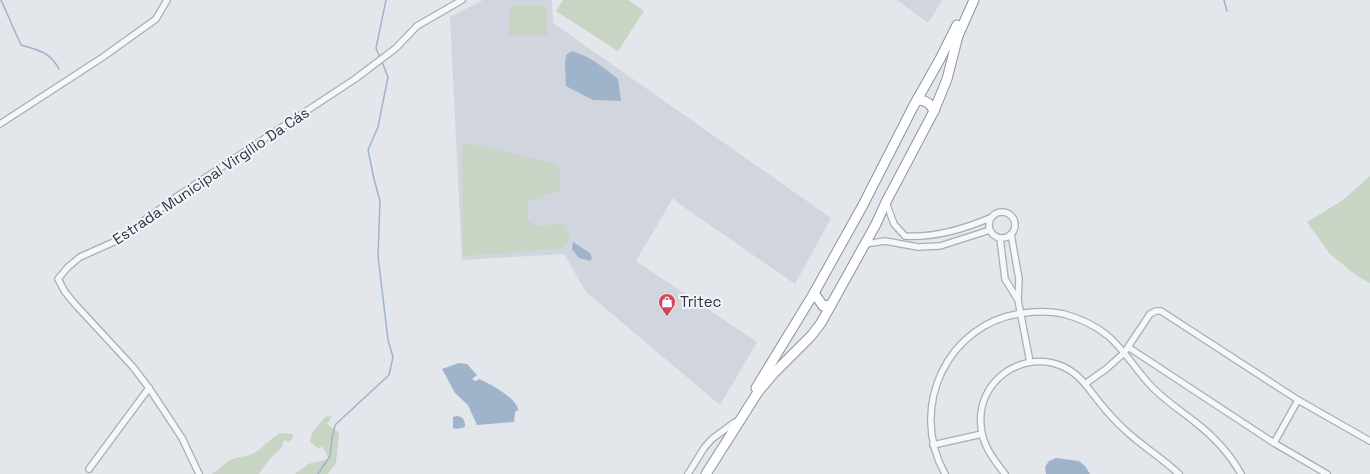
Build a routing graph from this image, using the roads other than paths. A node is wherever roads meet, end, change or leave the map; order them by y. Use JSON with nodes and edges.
{"nodes":[{"id":1,"x":167,"y":0,"type":"edge"},
{"id":2,"x":462,"y":0,"type":"edge"},
{"id":3,"x":969,"y":0,"type":"edge"},
{"id":4,"x":974,"y":0,"type":"edge"},
{"id":5,"x":917,"y":100,"type":"junction"},
{"id":6,"x":934,"y":111,"type":"junction"},
{"id":7,"x":0,"y":124,"type":"edge"},
{"id":8,"x":886,"y":202,"type":"junction"},
{"id":9,"x":990,"y":218,"type":"junction"},
{"id":10,"x":990,"y":230,"type":"junction"},
{"id":11,"x":1011,"y":234,"type":"junction"},
{"id":12,"x":1000,"y":238,"type":"junction"},
{"id":13,"x":865,"y":244,"type":"junction"},
{"id":14,"x":814,"y":293,"type":"junction"},
{"id":15,"x":1018,"y":300,"type":"junction"},
{"id":16,"x":831,"y":306,"type":"junction"},
{"id":17,"x":1020,"y":313,"type":"junction"},
{"id":18,"x":1128,"y":348,"type":"junction"},
{"id":19,"x":1124,"y":353,"type":"junction"},
{"id":20,"x":1030,"y":362,"type":"junction"},
{"id":21,"x":1085,"y":384,"type":"junction"},
{"id":22,"x":149,"y":388,"type":"junction"},
{"id":23,"x":1298,"y":400,"type":"junction"},
{"id":24,"x":735,"y":422,"type":"junction"},
{"id":25,"x":982,"y":434,"type":"junction"},
{"id":26,"x":1370,"y":441,"type":"edge"},
{"id":27,"x":1274,"y":443,"type":"junction"},
{"id":28,"x":933,"y":445,"type":"junction"},
{"id":29,"x":89,"y":469,"type":"dead end"},
{"id":30,"x":199,"y":474,"type":"edge"},
{"id":31,"x":688,"y":474,"type":"edge"},
{"id":32,"x":702,"y":474,"type":"edge"},
{"id":33,"x":706,"y":474,"type":"edge"},
{"id":34,"x":945,"y":474,"type":"edge"},
{"id":35,"x":1005,"y":474,"type":"edge"},
{"id":36,"x":1179,"y":474,"type":"edge"},
{"id":37,"x":1241,"y":474,"type":"edge"},
{"id":38,"x":1327,"y":474,"type":"edge"}],
"edges":[{"from":1,"to":7,"type":"street"},
{"from":2,"to":22,"type":"street","name":"Estrada Municipal Virgílio Da Cás"},
{"from":3,"to":5,"type":"highway"},
{"from":4,"to":6,"type":"highway"},
{"from":5,"to":6,"type":"highway"},
{"from":5,"to":14,"type":"highway"},
{"from":6,"to":8,"type":"highway"},
{"from":8,"to":9,"type":"street"},
{"from":8,"to":13,"type":"highway"},
{"from":9,"to":10,"type":"street"},
{"from":9,"to":11,"type":"street"},
{"from":10,"to":12,"type":"street"},
{"from":10,"to":13,"type":"street"},
{"from":11,"to":12,"type":"street"},
{"from":11,"to":15,"type":"street"},
{"from":12,"to":15,"type":"street"},
{"from":13,"to":16,"type":"highway"},
{"from":14,"to":16,"type":"highway"},
{"from":14,"to":24,"type":"highway"},
{"from":15,"to":17,"type":"street"},
{"from":16,"to":33,"type":"highway"},
{"from":17,"to":19,"type":"street"},
{"from":17,"to":20,"type":"street"},
{"from":17,"to":28,"type":"street"},
{"from":18,"to":19,"type":"street"},
{"from":18,"to":23,"type":"street"},
{"from":18,"to":27,"type":"street"},
{"from":19,"to":21,"type":"street"},
{"from":19,"to":37,"type":"street"},
{"from":20,"to":21,"type":"street"},
{"from":20,"to":25,"type":"street"},
{"from":21,"to":36,"type":"street"},
{"from":22,"to":29,"type":"street"},
{"from":22,"to":30,"type":"street","name":"Estrada Municipal Virgílio Da Cás"},
{"from":23,"to":26,"type":"street"},
{"from":23,"to":27,"type":"street"},
{"from":24,"to":31,"type":"street"},
{"from":24,"to":32,"type":"highway"},
{"from":25,"to":28,"type":"street"},
{"from":25,"to":35,"type":"street"},
{"from":27,"to":38,"type":"street"},
{"from":28,"to":34,"type":"street"}]}
